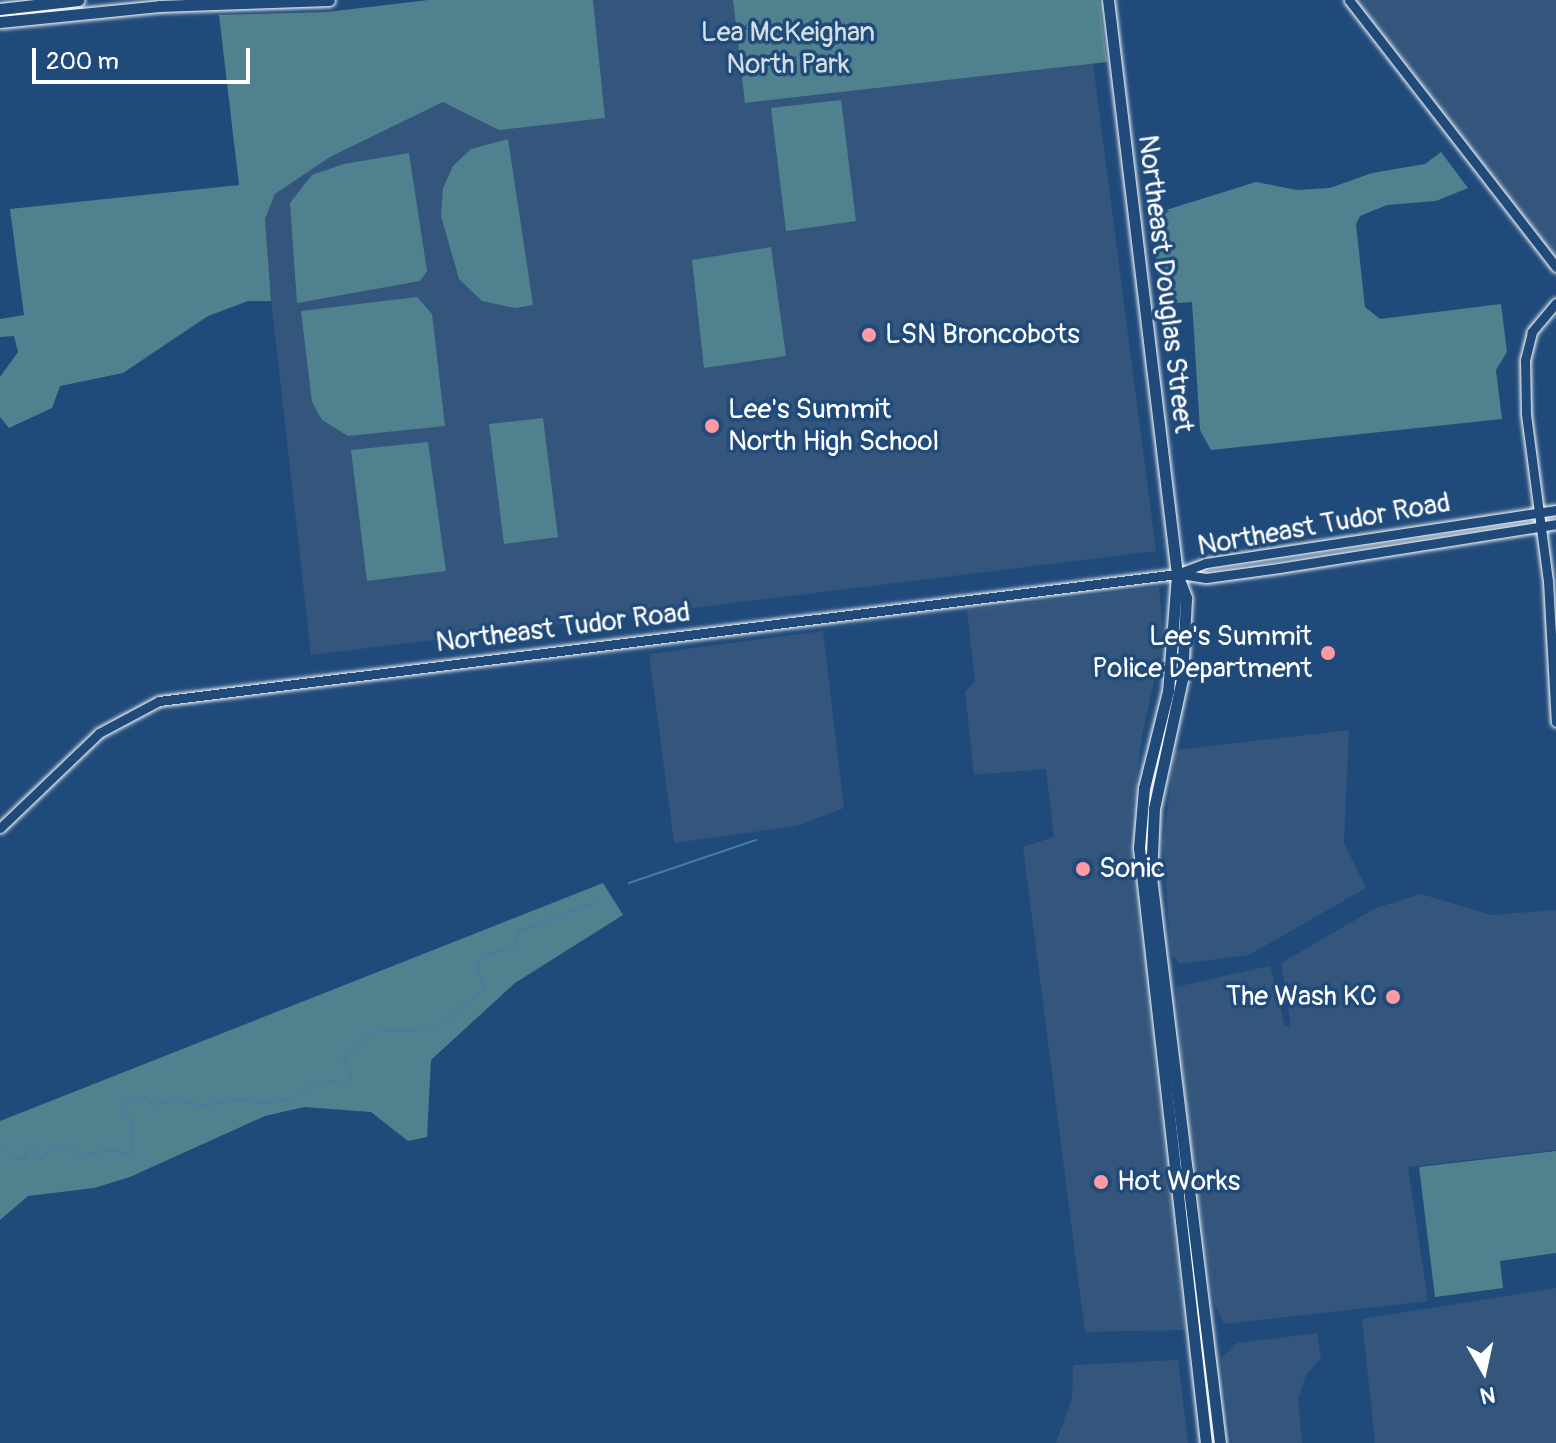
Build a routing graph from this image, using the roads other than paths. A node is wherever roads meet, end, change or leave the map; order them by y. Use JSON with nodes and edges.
{"nodes":[{"id":1,"x":78,"y":0,"type":"edge"},
{"id":2,"x":329,"y":0,"type":"edge"},
{"id":3,"x":1108,"y":0,"type":"edge"},
{"id":4,"x":1349,"y":0,"type":"edge"},
{"id":5,"x":0,"y":9,"type":"edge"},
{"id":6,"x":0,"y":22,"type":"edge"},
{"id":7,"x":1556,"y":267,"type":"edge"},
{"id":8,"x":1556,"y":303,"type":"edge"},
{"id":9,"x":1556,"y":510,"type":"edge"},
{"id":10,"x":1538,"y":513,"type":"junction"},
{"id":11,"x":1556,"y":524,"type":"edge"},
{"id":12,"x":1540,"y":526,"type":"junction"},
{"id":13,"x":1296,"y":549,"type":"junction"},
{"id":14,"x":1279,"y":568,"type":"junction"},
{"id":15,"x":1177,"y":574,"type":"junction"},
{"id":16,"x":1556,"y":722,"type":"edge"},
{"id":17,"x":0,"y":828,"type":"edge"},
{"id":18,"x":1165,"y":1106,"type":"junction"},
{"id":19,"x":1181,"y":1119,"type":"junction"},
{"id":20,"x":1206,"y":1443,"type":"edge"},
{"id":21,"x":1220,"y":1443,"type":"edge"}],
"edges":[{"from":1,"to":5,"type":"main road"},
{"from":2,"to":6,"type":"main road"},
{"from":3,"to":15,"type":"main road","name":"Northeast Douglas Street"},
{"from":4,"to":7,"type":"street"},
{"from":8,"to":10,"type":"street"},
{"from":9,"to":10,"type":"street","name":"Northeast Tudor Road"},
{"from":10,"to":12,"type":"street"},
{"from":10,"to":13,"type":"street","name":"Northeast Tudor Road"},
{"from":11,"to":12,"type":"street","name":"Northeast Tudor Road"},
{"from":12,"to":14,"type":"street","name":"Northeast Tudor Road"},
{"from":12,"to":16,"type":"street"},
{"from":13,"to":14,"type":"street"},
{"from":13,"to":15,"type":"street","name":"Northeast Tudor Road"},
{"from":14,"to":15,"type":"street","name":"Northeast Tudor Road"},
{"from":15,"to":17,"type":"street","name":"Northeast Tudor Road"},
{"from":15,"to":18,"type":"main road","name":"Northeast Douglas Street"},
{"from":15,"to":19,"type":"main road","name":"Northeast Douglas Street"},
{"from":18,"to":19,"type":"main road"},
{"from":18,"to":20,"type":"main road","name":"Northeast Douglas Street"},
{"from":19,"to":21,"type":"main road","name":"Northeast Douglas Street"}]}
